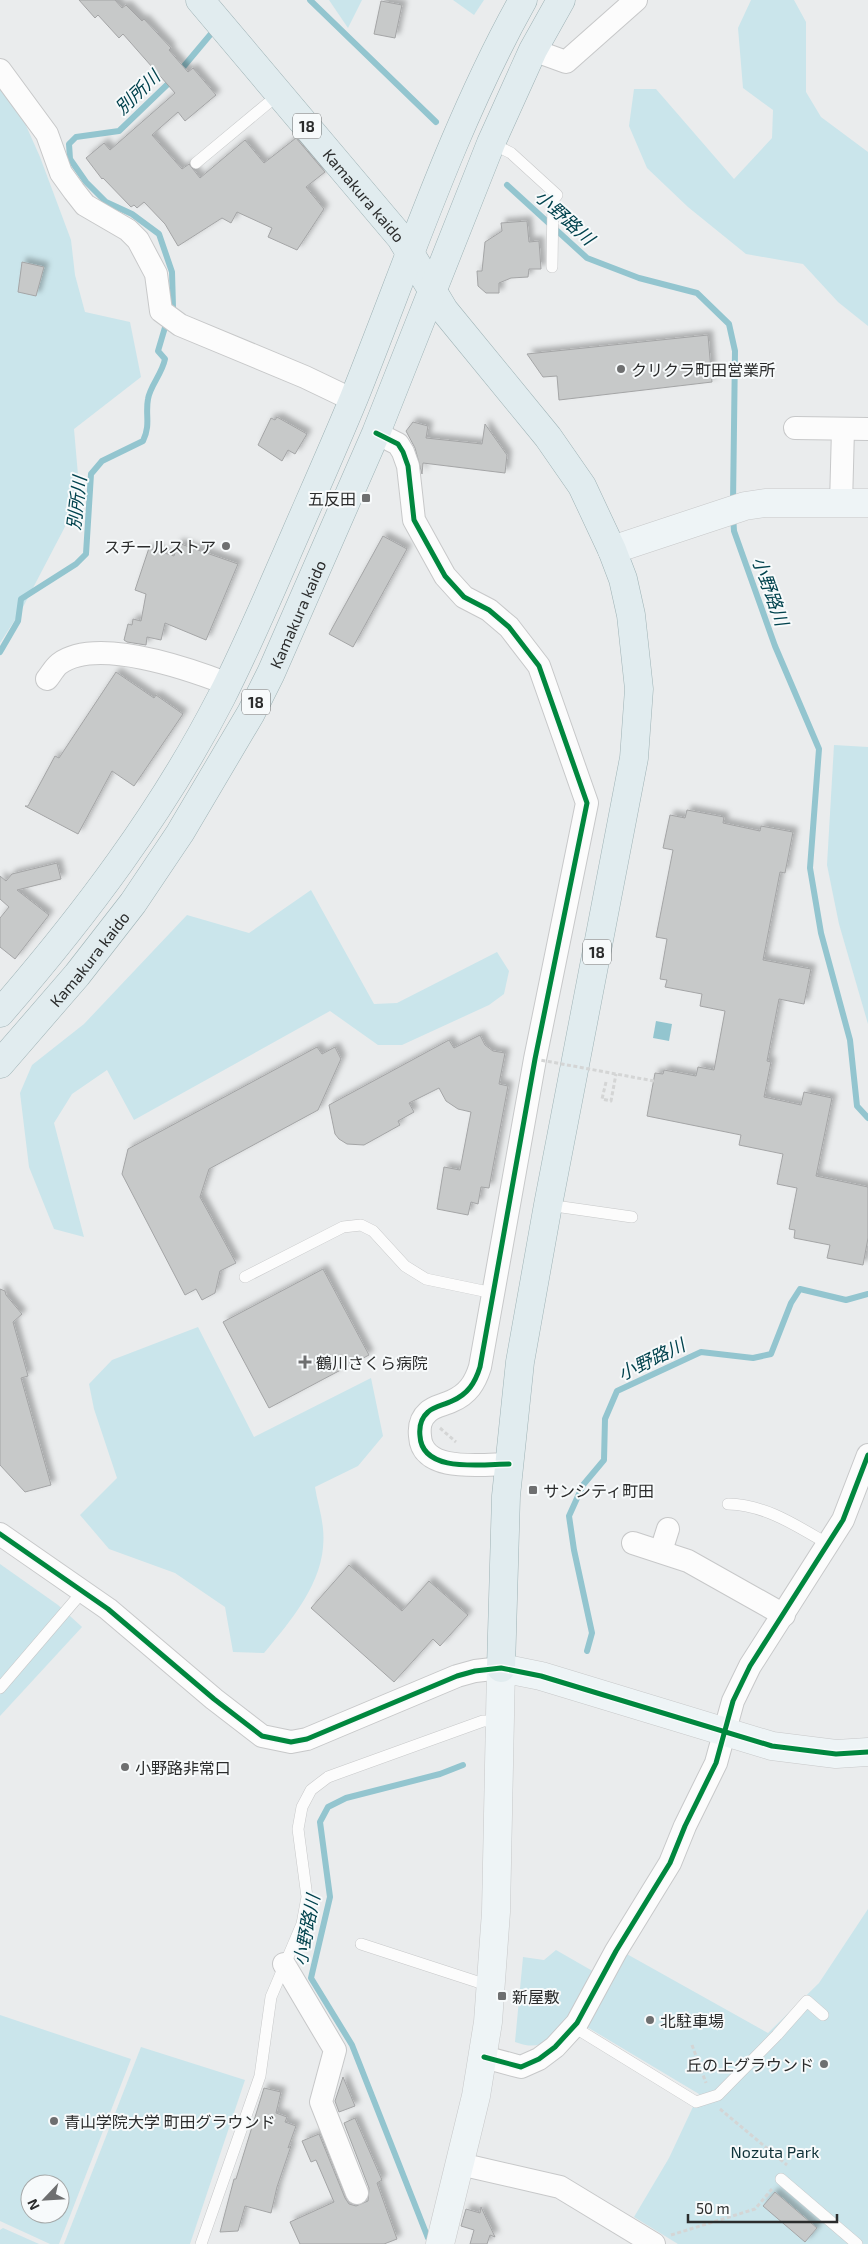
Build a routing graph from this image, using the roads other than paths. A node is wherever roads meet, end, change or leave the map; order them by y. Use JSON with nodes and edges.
{"nodes":[{"id":1,"x":200,"y":0,"type":"edge"},
{"id":2,"x":523,"y":0,"type":"edge"},
{"id":3,"x":561,"y":0,"type":"edge"},
{"id":4,"x":636,"y":0,"type":"edge"},
{"id":5,"x":532,"y":50,"type":"junction"},
{"id":6,"x":0,"y":70,"type":"edge"},
{"id":7,"x":279,"y":94,"type":"junction"},
{"id":8,"x":492,"y":143,"type":"junction"},
{"id":9,"x":196,"y":163,"type":"dead end"},
{"id":10,"x":411,"y":254,"type":"junction"},
{"id":11,"x":552,"y":267,"type":"dead end"},
{"id":12,"x":433,"y":293,"type":"junction"},
{"id":13,"x":353,"y":400,"type":"junction"},
{"id":14,"x":795,"y":428,"type":"dead end"},
{"id":15,"x":843,"y":429,"type":"junction"},
{"id":16,"x":868,"y":429,"type":"edge"},
{"id":17,"x":376,"y":433,"type":"junction"},
{"id":18,"x":868,"y":503,"type":"edge"},
{"id":19,"x":841,"y":504,"type":"junction"},
{"id":20,"x":612,"y":550,"type":"junction"},
{"id":21,"x":47,"y":679,"type":"dead end"},
{"id":22,"x":228,"y":684,"type":"junction"},
{"id":23,"x":0,"y":1013,"type":"edge"},
{"id":24,"x":0,"y":1064,"type":"edge"},
{"id":25,"x":548,"y":1205,"type":"junction"},
{"id":26,"x":632,"y":1216,"type":"dead end"},
{"id":27,"x":245,"y":1277,"type":"dead end"},
{"id":28,"x":493,"y":1293,"type":"junction"},
{"id":29,"x":868,"y":1455,"type":"edge"},
{"id":30,"x":509,"y":1464,"type":"junction"},
{"id":31,"x":728,"y":1504,"type":"dead end"},
{"id":32,"x":668,"y":1529,"type":"dead end"},
{"id":33,"x":0,"y":1534,"type":"edge"},
{"id":34,"x":633,"y":1543,"type":"dead end"},
{"id":35,"x":828,"y":1544,"type":"junction"},
{"id":36,"x":661,"y":1551,"type":"junction"},
{"id":37,"x":83,"y":1591,"type":"junction"},
{"id":38,"x":784,"y":1615,"type":"junction"},
{"id":39,"x":502,"y":1668,"type":"junction"},
{"id":40,"x":0,"y":1688,"type":"edge"},
{"id":41,"x":501,"y":1725,"type":"junction"},
{"id":42,"x":724,"y":1733,"type":"junction"},
{"id":43,"x":868,"y":1752,"type":"edge"},
{"id":44,"x":361,"y":1944,"type":"dead end"},
{"id":45,"x":284,"y":1964,"type":"junction"},
{"id":46,"x":492,"y":1987,"type":"junction"},
{"id":47,"x":822,"y":2015,"type":"dead end"},
{"id":48,"x":574,"y":2027,"type":"junction"},
{"id":49,"x":484,"y":2057,"type":"junction"},
{"id":50,"x":460,"y":2164,"type":"junction"},
{"id":51,"x":781,"y":2179,"type":"dead end"},
{"id":52,"x":357,"y":2193,"type":"dead end"},
{"id":53,"x":652,"y":2243,"type":"edge"},
{"id":54,"x":201,"y":2244,"type":"edge"},
{"id":55,"x":440,"y":2244,"type":"edge"},
{"id":56,"x":857,"y":2244,"type":"edge"}],
"edges":[{"from":1,"to":7,"type":"main road","name":"Kamakura kaido","number":"18"},
{"from":2,"to":10,"type":"main road","number":"18"},
{"from":3,"to":5,"type":"main road","number":"18"},
{"from":4,"to":5,"type":"street"},
{"from":5,"to":8,"type":"main road","number":"18"},
{"from":6,"to":13,"type":"street"},
{"from":7,"to":9,"type":"lane"},
{"from":7,"to":10,"type":"main road","name":"Kamakura kaido","number":"18"},
{"from":8,"to":11,"type":"lane"},
{"from":8,"to":12,"type":"main road","number":"18"},
{"from":10,"to":12,"type":"main road","name":"Kamakura kaido","number":"18"},
{"from":10,"to":13,"type":"main road","name":"Kamakura kaido","number":"18"},
{"from":12,"to":17,"type":"main road","name":"Kamakura kaido","number":"18"},
{"from":12,"to":20,"type":"main road","number":"18"},
{"from":13,"to":22,"type":"main road","name":"Kamakura kaido","number":"18"},
{"from":14,"to":15,"type":"street"},
{"from":15,"to":16,"type":"street"},
{"from":15,"to":19,"type":"street"},
{"from":17,"to":24,"type":"main road","name":"Kamakura kaido","number":"18"},
{"from":17,"to":28,"type":"street"},
{"from":18,"to":19,"type":"street"},
{"from":19,"to":20,"type":"street"},
{"from":20,"to":25,"type":"main road","number":"18"},
{"from":21,"to":22,"type":"street"},
{"from":22,"to":23,"type":"main road","name":"Kamakura kaido","number":"18"},
{"from":25,"to":26,"type":"lane"},
{"from":25,"to":30,"type":"main road","number":"18"},
{"from":27,"to":28,"type":"lane"},
{"from":28,"to":30,"type":"street"},
{"from":29,"to":35,"type":"street"},
{"from":30,"to":39,"type":"main road","number":"18"},
{"from":31,"to":35,"type":"lane"},
{"from":32,"to":36,"type":"street"},
{"from":33,"to":37,"type":"street"},
{"from":34,"to":36,"type":"street"},
{"from":35,"to":38,"type":"street"},
{"from":36,"to":38,"type":"street"},
{"from":37,"to":39,"type":"street"},
{"from":37,"to":40,"type":"lane"},
{"from":38,"to":42,"type":"street"},
{"from":39,"to":41,"type":"street"},
{"from":39,"to":42,"type":"street"},
{"from":41,"to":45,"type":"lane"},
{"from":41,"to":46,"type":"street"},
{"from":42,"to":43,"type":"street"},
{"from":42,"to":48,"type":"street"},
{"from":44,"to":46,"type":"lane"},
{"from":45,"to":52,"type":"street"},
{"from":45,"to":54,"type":"lane"},
{"from":46,"to":49,"type":"street"},
{"from":47,"to":48,"type":"lane"},
{"from":48,"to":49,"type":"street"},
{"from":49,"to":50,"type":"street"},
{"from":50,"to":53,"type":"street"},
{"from":50,"to":55,"type":"street"},
{"from":51,"to":56,"type":"lane"}]}
